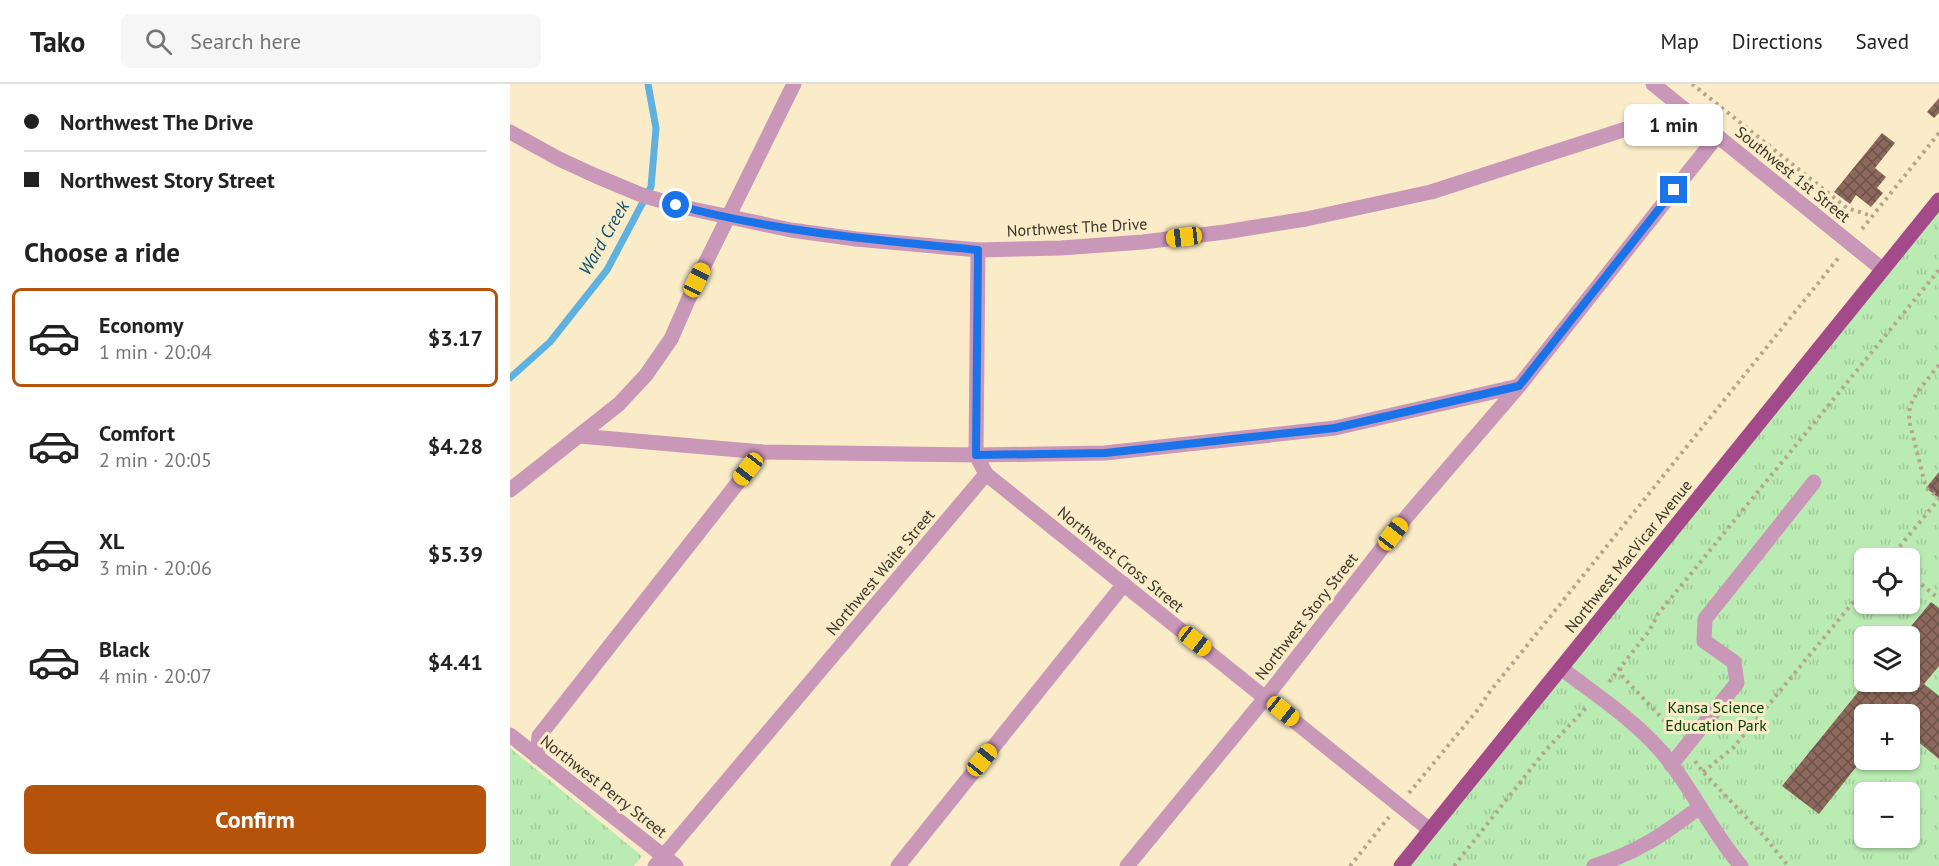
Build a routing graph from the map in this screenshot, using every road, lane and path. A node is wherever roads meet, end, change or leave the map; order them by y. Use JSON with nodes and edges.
{"nodes":[{"id":1,"x":794,"y":84,"type":"edge"},
{"id":2,"x":1653,"y":84,"type":"edge"},
{"id":3,"x":1692,"y":84,"type":"edge"},
{"id":4,"x":1685,"y":110,"type":"junction"},
{"id":5,"x":510,"y":132,"type":"edge"},
{"id":6,"x":1939,"y":133,"type":"edge"},
{"id":7,"x":1717,"y":136,"type":"junction"},
{"id":8,"x":1939,"y":200,"type":"edge"},
{"id":9,"x":1872,"y":216,"type":"junction"},
{"id":10,"x":727,"y":218,"type":"junction"},
{"id":11,"x":1850,"y":244,"type":"junction"},
{"id":12,"x":978,"y":250,"type":"junction"},
{"id":13,"x":1882,"y":269,"type":"junction"},
{"id":14,"x":1939,"y":270,"type":"edge"},
{"id":15,"x":1939,"y":365,"type":"edge"},
{"id":16,"x":1519,"y":386,"type":"junction"},
{"id":17,"x":579,"y":436,"type":"junction"},
{"id":18,"x":762,"y":452,"type":"junction"},
{"id":19,"x":976,"y":455,"type":"junction"},
{"id":20,"x":986,"y":474,"type":"junction"},
{"id":21,"x":1814,"y":482,"type":"dead end"},
{"id":22,"x":510,"y":490,"type":"edge"},
{"id":23,"x":1939,"y":499,"type":"edge"},
{"id":24,"x":1898,"y":548,"type":"edge"},
{"id":25,"x":1920,"y":583,"type":"edge"},
{"id":26,"x":1124,"y":584,"type":"junction"},
{"id":27,"x":1939,"y":599,"type":"edge"},
{"id":28,"x":1854,"y":601,"type":"edge"},
{"id":29,"x":1561,"y":668,"type":"junction"},
{"id":30,"x":1620,"y":668,"type":"junction"},
{"id":31,"x":1597,"y":696,"type":"junction"},
{"id":32,"x":1266,"y":697,"type":"junction"},
{"id":33,"x":510,"y":735,"type":"edge"},
{"id":34,"x":1685,"y":747,"type":"junction"},
{"id":35,"x":537,"y":757,"type":"junction"},
{"id":36,"x":1671,"y":765,"type":"junction"},
{"id":37,"x":1703,"y":772,"type":"junction"},
{"id":38,"x":1399,"y":805,"type":"junction"},
{"id":39,"x":1700,"y":807,"type":"junction"},
{"id":40,"x":1430,"y":830,"type":"junction"},
{"id":41,"x":659,"y":861,"type":"edge"},
{"id":42,"x":676,"y":866,"type":"edge"},
{"id":43,"x":897,"y":866,"type":"edge"},
{"id":44,"x":1127,"y":866,"type":"edge"},
{"id":45,"x":1350,"y":866,"type":"edge"},
{"id":46,"x":1401,"y":866,"type":"edge"},
{"id":47,"x":1454,"y":866,"type":"edge"},
{"id":48,"x":1594,"y":866,"type":"edge"},
{"id":49,"x":1741,"y":866,"type":"edge"},
{"id":50,"x":1788,"y":866,"type":"edge"}],
"edges":[{"from":1,"to":10,"type":"street"},
{"from":2,"to":4,"type":"street","name":"Southwest 1st Street"},
{"from":3,"to":9,"type":"path"},
{"from":4,"to":7,"type":"street","name":"Southwest 1st Street"},
{"from":4,"to":12,"type":"street","name":"Northwest The Drive"},
{"from":5,"to":10,"type":"street","name":"Northwest The Drive"},
{"from":6,"to":9,"type":"path"},
{"from":7,"to":11,"type":"street","name":"Southwest 1st Street"},
{"from":7,"to":16,"type":"street","name":"Northwest Story Street"},
{"from":8,"to":13,"type":"main road","name":"Northwest MacVicar Avenue"},
{"from":9,"to":11,"type":"path"},
{"from":10,"to":12,"type":"street","name":"Northwest The Drive"},
{"from":10,"to":17,"type":"street"},
{"from":11,"to":13,"type":"street","name":"Southwest 1st Street"},
{"from":11,"to":38,"type":"path"},
{"from":12,"to":19,"type":"street"},
{"from":13,"to":29,"type":"main road","name":"Northwest MacVicar Avenue"},
{"from":14,"to":30,"type":"path"},
{"from":15,"to":23,"type":"path"},
{"from":16,"to":19,"type":"street"},
{"from":16,"to":32,"type":"street","name":"Northwest Story Street"},
{"from":17,"to":18,"type":"street"},
{"from":17,"to":22,"type":"street"},
{"from":18,"to":19,"type":"street"},
{"from":18,"to":35,"type":"street"},
{"from":19,"to":20,"type":"street"},
{"from":20,"to":26,"type":"street","name":"Northwest Cross Street"},
{"from":20,"to":41,"type":"street","name":"Northwest Waite Street"},
{"from":21,"to":34,"type":"street"},
{"from":23,"to":24,"type":"path"},
{"from":25,"to":27,"type":"path"},
{"from":26,"to":32,"type":"street","name":"Northwest Cross Street"},
{"from":26,"to":43,"type":"street"},
{"from":28,"to":37,"type":"path"},
{"from":29,"to":31,"type":"street"},
{"from":29,"to":40,"type":"main road","name":"Northwest MacVicar Avenue"},
{"from":30,"to":31,"type":"path"},
{"from":30,"to":34,"type":"path"},
{"from":31,"to":36,"type":"street"},
{"from":31,"to":47,"type":"path"},
{"from":32,"to":38,"type":"street","name":"Northwest Cross Street"},
{"from":32,"to":44,"type":"street","name":"Northwest Story Street"},
{"from":33,"to":35,"type":"street","name":"Northwest Perry Street"},
{"from":34,"to":36,"type":"street"},
{"from":34,"to":37,"type":"path"},
{"from":35,"to":41,"type":"street","name":"Northwest Perry Street"},
{"from":36,"to":39,"type":"street"},
{"from":37,"to":50,"type":"path"},
{"from":38,"to":40,"type":"street","name":"Northwest Cross Street"},
{"from":38,"to":45,"type":"path"},
{"from":39,"to":48,"type":"street"},
{"from":39,"to":49,"type":"street"},
{"from":40,"to":46,"type":"main road","name":"Northwest MacVicar Avenue"},
{"from":41,"to":42,"type":"street","name":"Northwest Perry Street"}]}
